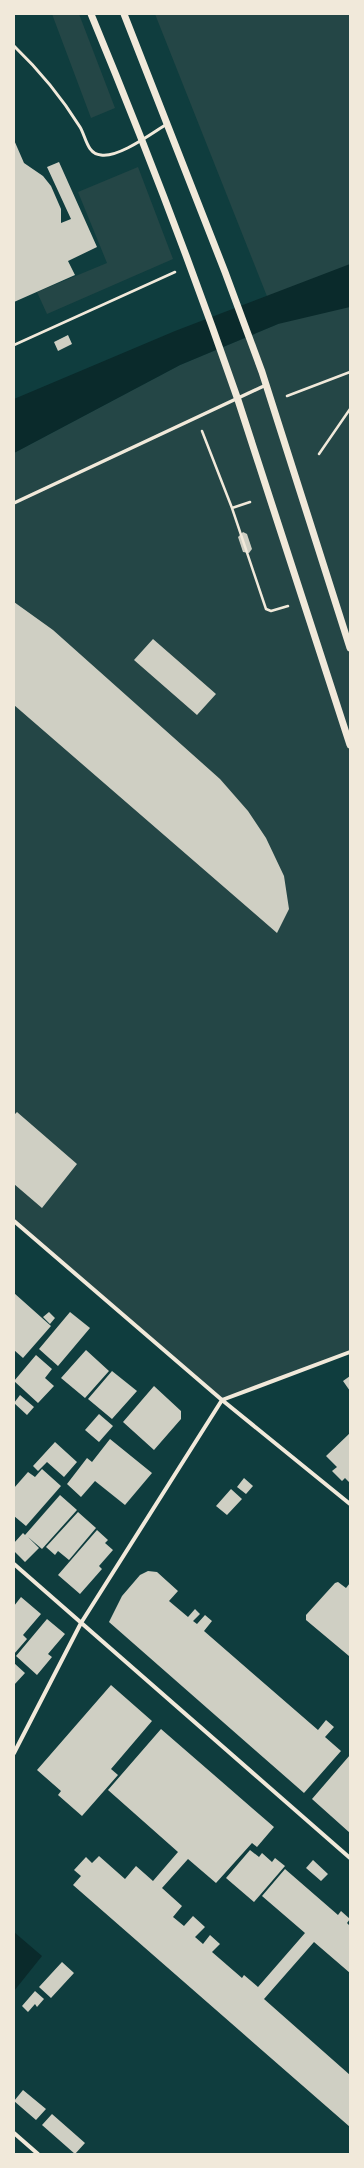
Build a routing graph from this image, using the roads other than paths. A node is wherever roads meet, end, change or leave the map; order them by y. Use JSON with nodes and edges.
{"nodes":[{"id":1,"x":91,"y":14,"type":"edge"},
{"id":2,"x":124,"y":14,"type":"edge"},
{"id":3,"x":14,"y":46,"type":"edge"},
{"id":4,"x":167,"y":124,"type":"junction"},
{"id":5,"x":143,"y":140,"type":"junction"},
{"id":6,"x":266,"y":385,"type":"junction"},
{"id":7,"x":237,"y":399,"type":"junction"},
{"id":8,"x":14,"y":503,"type":"edge"},
{"id":9,"x":350,"y":648,"type":"edge"},
{"id":10,"x":350,"y":745,"type":"edge"},
{"id":11,"x":14,"y":1221,"type":"edge"},
{"id":12,"x":350,"y":1352,"type":"edge"},
{"id":13,"x":222,"y":1400,"type":"junction"},
{"id":14,"x":350,"y":1504,"type":"edge"},
{"id":15,"x":14,"y":1564,"type":"edge"},
{"id":16,"x":81,"y":1623,"type":"junction"},
{"id":17,"x":14,"y":1753,"type":"edge"},
{"id":18,"x":350,"y":1858,"type":"edge"},
{"id":19,"x":14,"y":2133,"type":"edge"},
{"id":20,"x":38,"y":2154,"type":"edge"}],
"edges":[{"from":1,"to":5,"type":"street"},
{"from":2,"to":4,"type":"street"},
{"from":3,"to":5,"type":"lane"},
{"from":4,"to":5,"type":"lane"},
{"from":4,"to":6,"type":"street"},
{"from":5,"to":7,"type":"street"},
{"from":6,"to":7,"type":"street"},
{"from":6,"to":9,"type":"street"},
{"from":7,"to":8,"type":"street"},
{"from":7,"to":10,"type":"street"},
{"from":11,"to":13,"type":"street"},
{"from":12,"to":13,"type":"street"},
{"from":13,"to":14,"type":"street"},
{"from":13,"to":16,"type":"street"},
{"from":15,"to":16,"type":"street"},
{"from":16,"to":17,"type":"street"},
{"from":16,"to":18,"type":"street"},
{"from":19,"to":20,"type":"street"}]}
